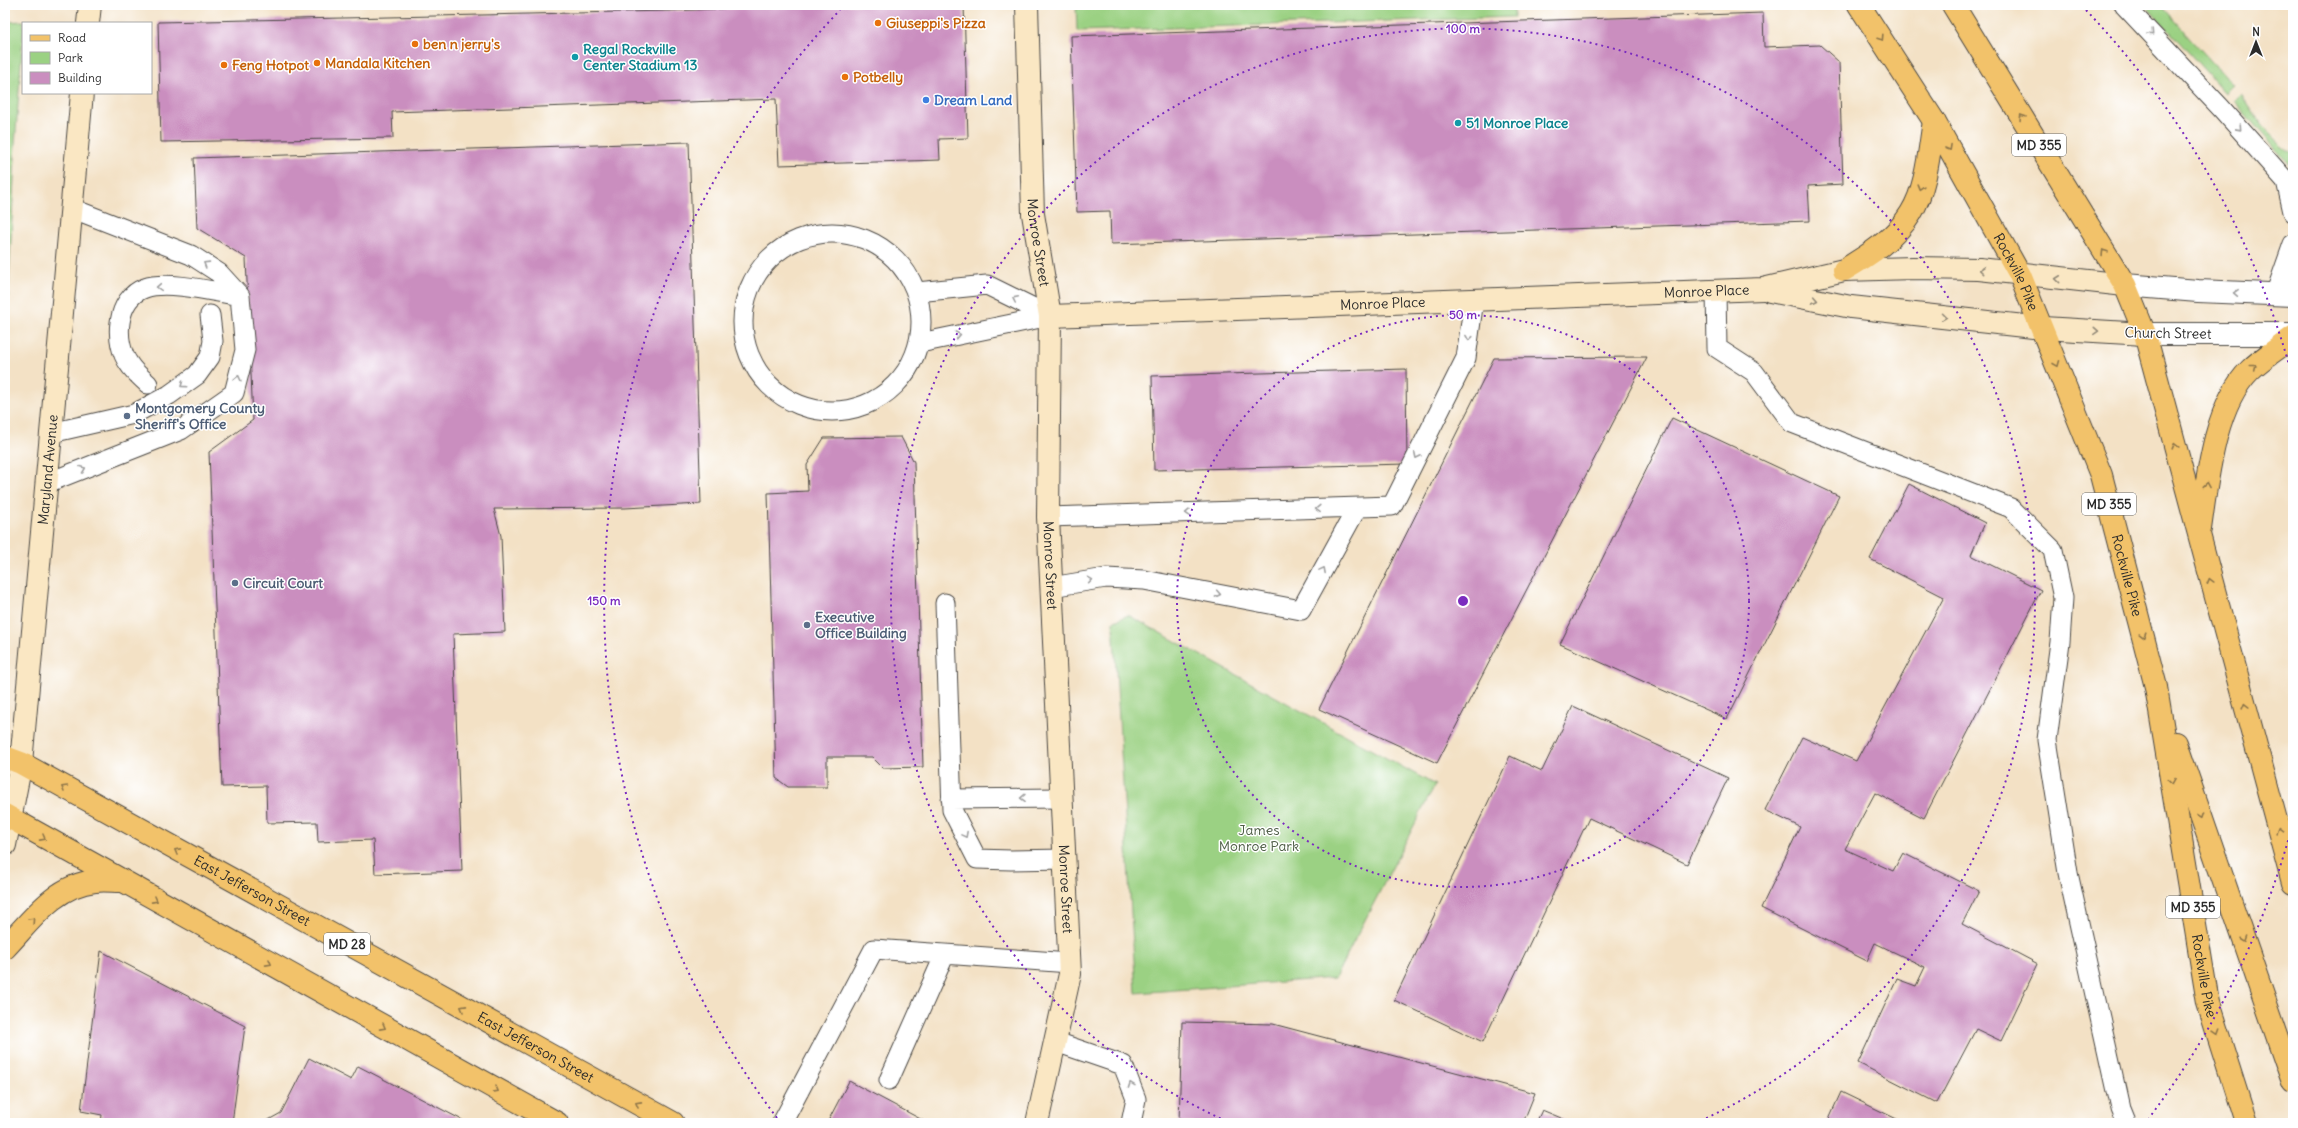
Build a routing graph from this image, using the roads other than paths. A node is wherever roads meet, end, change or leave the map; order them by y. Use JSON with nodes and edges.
{"nodes":[{"id":1,"x":90,"y":5,"type":"edge"},
{"id":2,"x":1027,"y":5,"type":"edge"},
{"id":3,"x":1860,"y":5,"type":"edge"},
{"id":4,"x":1953,"y":5,"type":"edge"},
{"id":5,"x":2124,"y":5,"type":"edge"},
{"id":6,"x":88,"y":22,"type":"edge"},
{"id":7,"x":82,"y":94,"type":"edge"},
{"id":8,"x":1934,"y":121,"type":"junction"},
{"id":9,"x":2289,"y":185,"type":"edge"},
{"id":10,"x":71,"y":208,"type":"junction"},
{"id":11,"x":2293,"y":212,"type":"edge"},
{"id":12,"x":2293,"y":244,"type":"edge"},
{"id":13,"x":1844,"y":270,"type":"junction"},
{"id":14,"x":2020,"y":275,"type":"junction"},
{"id":15,"x":2125,"y":285,"type":"junction"},
{"id":16,"x":1763,"y":289,"type":"junction"},
{"id":17,"x":1716,"y":291,"type":"junction"},
{"id":18,"x":917,"y":292,"type":"junction"},
{"id":19,"x":2284,"y":295,"type":"edge"},
{"id":20,"x":240,"y":296,"type":"junction"},
{"id":21,"x":1474,"y":299,"type":"junction"},
{"id":22,"x":210,"y":315,"type":"dead end"},
{"id":23,"x":1050,"y":316,"type":"junction"},
{"id":24,"x":2043,"y":328,"type":"junction"},
{"id":25,"x":2145,"y":334,"type":"junction"},
{"id":26,"x":2293,"y":335,"type":"edge"},
{"id":27,"x":920,"y":342,"type":"junction"},
{"id":28,"x":148,"y":384,"type":"dead end"},
{"id":29,"x":51,"y":433,"type":"junction"},
{"id":30,"x":47,"y":483,"type":"junction"},
{"id":31,"x":1357,"y":508,"type":"junction"},
{"id":32,"x":1048,"y":517,"type":"junction"},
{"id":33,"x":2198,"y":538,"type":"junction"},
{"id":34,"x":1052,"y":587,"type":"junction"},
{"id":35,"x":945,"y":603,"type":"dead end"},
{"id":36,"x":2156,"y":687,"type":"junction"},
{"id":37,"x":13,"y":760,"type":"edge"},
{"id":38,"x":1062,"y":798,"type":"junction"},
{"id":39,"x":951,"y":799,"type":"junction"},
{"id":40,"x":7,"y":817,"type":"edge"},
{"id":41,"x":5,"y":845,"type":"edge"},
{"id":42,"x":1065,"y":858,"type":"junction"},
{"id":43,"x":121,"y":881,"type":"junction"},
{"id":44,"x":2293,"y":883,"type":"edge"},
{"id":45,"x":5,"y":948,"type":"edge"},
{"id":46,"x":944,"y":954,"type":"junction"},
{"id":47,"x":1070,"y":963,"type":"junction"},
{"id":48,"x":1056,"y":1042,"type":"junction"},
{"id":49,"x":888,"y":1080,"type":"dead end"},
{"id":50,"x":2293,"y":1082,"type":"edge"},
{"id":51,"x":557,"y":1123,"type":"edge"},
{"id":52,"x":672,"y":1123,"type":"edge"},
{"id":53,"x":782,"y":1123,"type":"edge"},
{"id":54,"x":1037,"y":1123,"type":"edge"},
{"id":55,"x":1131,"y":1123,"type":"edge"},
{"id":56,"x":2126,"y":1123,"type":"edge"},
{"id":57,"x":2246,"y":1123,"type":"edge"}],
"edges":[{"from":1,"to":6,"type":"street"},
{"from":2,"to":23,"type":"street","name":"Monroe Street"},
{"from":3,"to":8,"type":"main road","name":"Rockville Pike","number":"MD 355","one_way":true},
{"from":15,"to":4,"type":"main road","number":"MD 355","one_way":true},
{"from":5,"to":9,"type":"lane","one_way":true},
{"from":7,"to":10,"type":"street","name":"Maryland Avenue"},
{"from":8,"to":13,"type":"main road","one_way":true},
{"from":8,"to":14,"type":"main road","name":"Rockville Pike","number":"MD 355","one_way":true},
{"from":9,"to":11,"type":"lane"},
{"from":20,"to":10,"type":"lane","one_way":true},
{"from":10,"to":29,"type":"street","name":"Maryland Avenue"},
{"from":12,"to":19,"type":"lane"},
{"from":14,"to":13,"type":"street","name":"Monroe Place","one_way":true},
{"from":13,"to":16,"type":"street","name":"Monroe Place"},
{"from":15,"to":14,"type":"street","name":"Monroe Place","one_way":true},
{"from":14,"to":24,"type":"main road","name":"Rockville Pike","number":"MD 355"},
{"from":19,"to":15,"type":"street","one_way":true},
{"from":15,"to":25,"type":"main road","number":"MD 355"},
{"from":16,"to":17,"type":"street","name":"Monroe Place"},
{"from":16,"to":24,"type":"street","name":"Monroe Place","one_way":true},
{"from":17,"to":21,"type":"street","name":"Monroe Place"},
{"from":17,"to":56,"type":"lane"},
{"from":23,"to":18,"type":"lane","one_way":true},
{"from":18,"to":27,"type":"lane"},
{"from":18,"to":27,"type":"lane"},
{"from":20,"to":28,"type":"lane","one_way":true},
{"from":30,"to":20,"type":"lane","one_way":true},
{"from":21,"to":23,"type":"street","name":"Monroe Place"},
{"from":21,"to":31,"type":"lane","one_way":true},
{"from":22,"to":29,"type":"lane","one_way":true},
{"from":27,"to":23,"type":"lane","one_way":true},
{"from":23,"to":32,"type":"street","name":"Monroe Street"},
{"from":24,"to":25,"type":"street","name":"Church Street","one_way":true},
{"from":24,"to":36,"type":"main road","name":"Rockville Pike","number":"MD 355","one_way":true},
{"from":25,"to":26,"type":"street","name":"Church Street"},
{"from":33,"to":25,"type":"main road","number":"MD 355","one_way":true},
{"from":33,"to":26,"type":"main road","one_way":true},
{"from":29,"to":30,"type":"street","name":"Maryland Avenue"},
{"from":30,"to":37,"type":"street","name":"Maryland Avenue"},
{"from":31,"to":32,"type":"lane","one_way":true},
{"from":34,"to":31,"type":"lane","one_way":true},
{"from":32,"to":34,"type":"street","name":"Monroe Street"},
{"from":44,"to":33,"type":"main road","number":"MD 355","one_way":true},
{"from":34,"to":38,"type":"street","name":"Monroe Street"},
{"from":35,"to":39,"type":"lane"},
{"from":36,"to":50,"type":"main road","one_way":true},
{"from":36,"to":57,"type":"main road","name":"Rockville Pike","number":"MD 355","one_way":true},
{"from":37,"to":40,"type":"street","name":"Maryland Avenue"},
{"from":52,"to":37,"type":"main road","name":"East Jefferson Street","number":"MD 28","one_way":true},
{"from":38,"to":39,"type":"lane","one_way":true},
{"from":38,"to":42,"type":"street","name":"Monroe Street"},
{"from":39,"to":42,"type":"lane","one_way":true},
{"from":40,"to":41,"type":"street","name":"Maryland Avenue"},
{"from":40,"to":43,"type":"main road","one_way":true},
{"from":42,"to":47,"type":"street","name":"Monroe Street"},
{"from":45,"to":43,"type":"main road","one_way":true},
{"from":43,"to":51,"type":"main road","one_way":true},
{"from":46,"to":47,"type":"lane"},
{"from":46,"to":49,"type":"lane"},
{"from":46,"to":53,"type":"lane"},
{"from":47,"to":48,"type":"street","name":"Monroe Street"},
{"from":48,"to":54,"type":"street","name":"Monroe Street"},
{"from":55,"to":48,"type":"lane","one_way":true}]}
